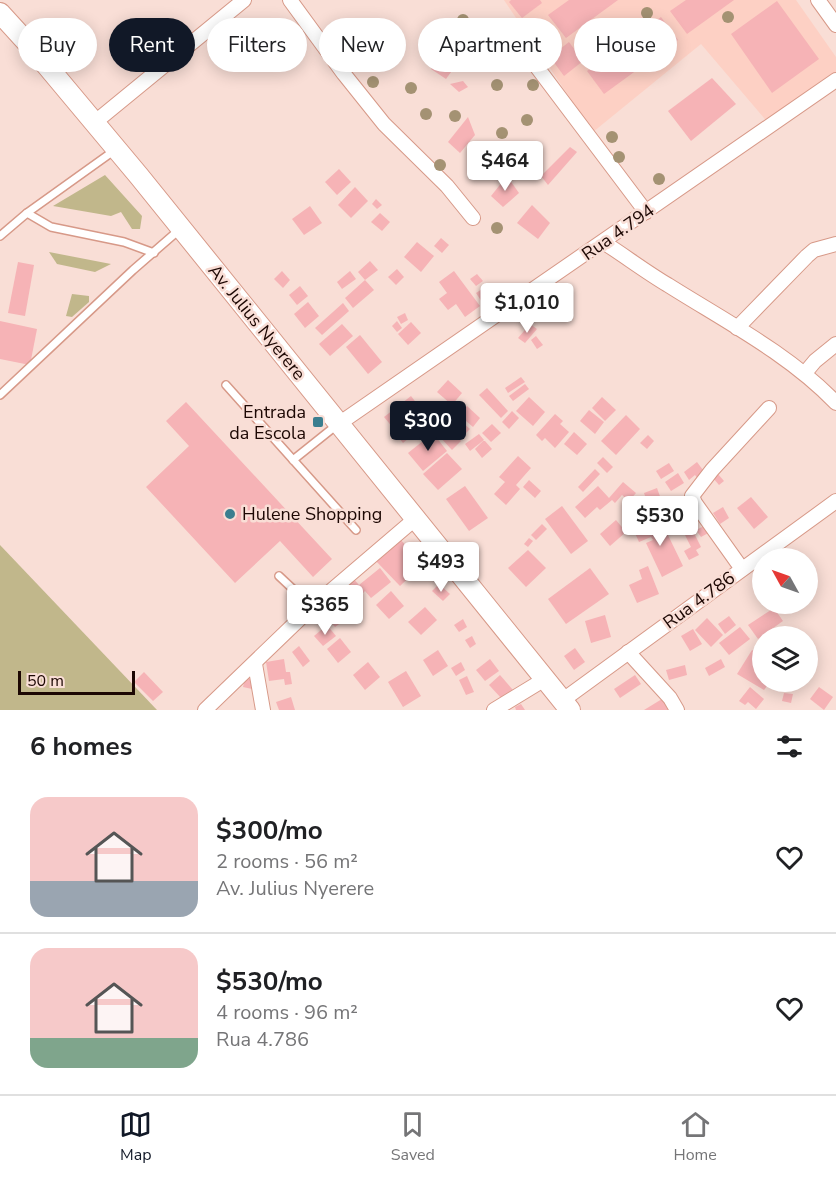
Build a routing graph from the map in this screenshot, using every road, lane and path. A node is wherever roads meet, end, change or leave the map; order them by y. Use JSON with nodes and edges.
{"nodes":[{"id":1,"x":5,"y":0,"type":"edge"},
{"id":2,"x":244,"y":0,"type":"edge"},
{"id":3,"x":290,"y":0,"type":"edge"},
{"id":4,"x":818,"y":0,"type":"edge"},
{"id":5,"x":0,"y":13,"type":"edge"},
{"id":6,"x":18,"y":23,"type":"edge"},
{"id":7,"x":836,"y":25,"type":"edge"},
{"id":8,"x":18,"y":33,"type":"edge"},
{"id":9,"x":52,"y":72,"type":"edge"},
{"id":10,"x":541,"y":72,"type":"edge"},
{"id":11,"x":836,"y":80,"type":"edge"},
{"id":12,"x":94,"y":123,"type":"junction"},
{"id":13,"x":116,"y":149,"type":"junction"},
{"id":14,"x":646,"y":212,"type":"junction"},
{"id":15,"x":27,"y":213,"type":"junction"},
{"id":16,"x":473,"y":218,"type":"dead end"},
{"id":17,"x":181,"y":228,"type":"junction"},
{"id":18,"x":0,"y":236,"type":"edge"},
{"id":19,"x":603,"y":242,"type":"junction"},
{"id":20,"x":836,"y":244,"type":"edge"},
{"id":21,"x":154,"y":253,"type":"junction"},
{"id":22,"x":737,"y":328,"type":"junction"},
{"id":23,"x":836,"y":344,"type":"edge"},
{"id":24,"x":805,"y":373,"type":"junction"},
{"id":25,"x":226,"y":385,"type":"dead end"},
{"id":26,"x":0,"y":395,"type":"edge"},
{"id":27,"x":836,"y":403,"type":"edge"},
{"id":28,"x":769,"y":408,"type":"dead end"},
{"id":29,"x":340,"y":423,"type":"junction"},
{"id":30,"x":293,"y":460,"type":"junction"},
{"id":31,"x":836,"y":501,"type":"edge"},
{"id":32,"x":415,"y":519,"type":"junction"},
{"id":33,"x":356,"y":530,"type":"dead end"},
{"id":34,"x":742,"y":569,"type":"junction"},
{"id":35,"x":279,"y":576,"type":"dead end"},
{"id":36,"x":312,"y":607,"type":"junction"},
{"id":37,"x":628,"y":652,"type":"junction"},
{"id":38,"x":255,"y":664,"type":"junction"},
{"id":39,"x":545,"y":679,"type":"junction"},
{"id":40,"x":566,"y":705,"type":"edge"},
{"id":41,"x":205,"y":710,"type":"edge"},
{"id":42,"x":263,"y":710,"type":"edge"},
{"id":43,"x":494,"y":710,"type":"edge"},
{"id":44,"x":677,"y":710,"type":"edge"}],
"edges":[{"from":1,"to":6,"type":"main road","name":"Av. Julius Nyerere"},
{"from":2,"to":12,"type":"street"},
{"from":3,"to":16,"type":"street"},
{"from":4,"to":7,"type":"street"},
{"from":5,"to":8,"type":"main road","name":"Av. Julius Nyerere"},
{"from":9,"to":12,"type":"main road","name":"Av. Julius Nyerere"},
{"from":10,"to":14,"type":"street"},
{"from":11,"to":14,"type":"street","name":"Rua 4.794"},
{"from":12,"to":13,"type":"main road","name":"Av. Julius Nyerere"},
{"from":13,"to":15,"type":"lane"},
{"from":13,"to":17,"type":"main road","name":"Av. Julius Nyerere"},
{"from":14,"to":19,"type":"street","name":"Rua 4.794"},
{"from":15,"to":18,"type":"lane"},
{"from":15,"to":21,"type":"lane"},
{"from":17,"to":21,"type":"lane"},
{"from":17,"to":29,"type":"main road","name":"Av. Julius Nyerere"},
{"from":19,"to":22,"type":"street"},
{"from":19,"to":29,"type":"street","name":"Rua 4.794"},
{"from":20,"to":22,"type":"street"},
{"from":21,"to":26,"type":"lane"},
{"from":22,"to":24,"type":"street"},
{"from":23,"to":24,"type":"street"},
{"from":24,"to":27,"type":"street"},
{"from":25,"to":30,"type":"lane"},
{"from":28,"to":34,"type":"street"},
{"from":29,"to":30,"type":"lane"},
{"from":29,"to":32,"type":"main road","name":"Av. Julius Nyerere"},
{"from":30,"to":33,"type":"lane"},
{"from":31,"to":34,"type":"street","name":"Rua 4.786"},
{"from":32,"to":36,"type":"street"},
{"from":32,"to":39,"type":"main road","name":"Av. Julius Nyerere"},
{"from":34,"to":37,"type":"street","name":"Rua 4.786"},
{"from":35,"to":36,"type":"lane"},
{"from":36,"to":38,"type":"street"},
{"from":37,"to":40,"type":"street","name":"Rua 4.786"},
{"from":37,"to":44,"type":"street"},
{"from":38,"to":41,"type":"street"},
{"from":38,"to":42,"type":"street"},
{"from":39,"to":40,"type":"main road","name":"Av. Julius Nyerere"},
{"from":39,"to":43,"type":"street"}]}
